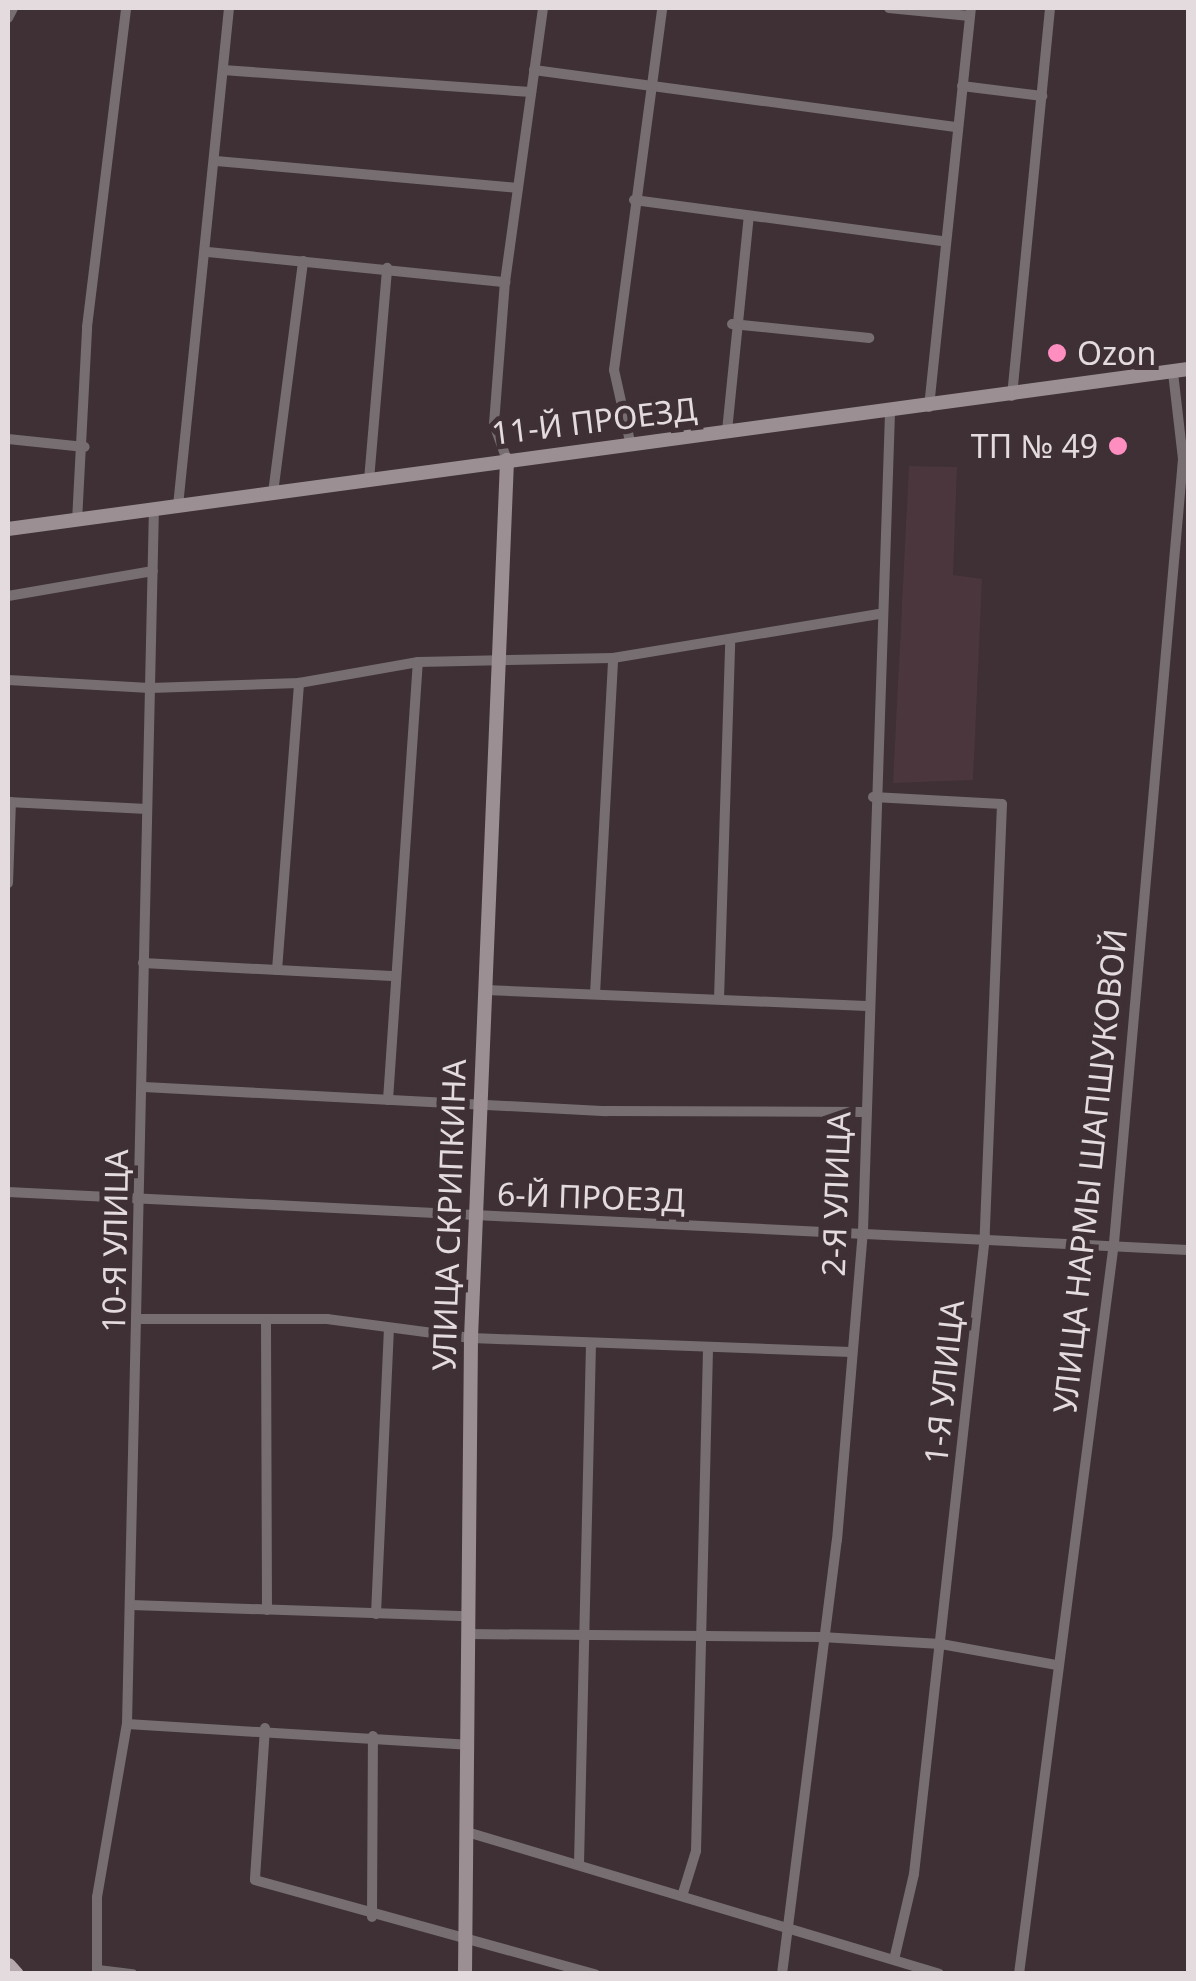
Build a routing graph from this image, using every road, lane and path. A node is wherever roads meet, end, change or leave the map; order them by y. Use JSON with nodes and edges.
{"nodes":[{"id":1,"x":13,"y":8,"type":"edge"},
{"id":2,"x":126,"y":8,"type":"edge"},
{"id":3,"x":228,"y":8,"type":"edge"},
{"id":4,"x":543,"y":8,"type":"edge"},
{"id":5,"x":662,"y":8,"type":"edge"},
{"id":6,"x":889,"y":8,"type":"edge"},
{"id":7,"x":1050,"y":8,"type":"edge"},
{"id":8,"x":971,"y":12,"type":"edge"},
{"id":9,"x":8,"y":18,"type":"edge"},
{"id":10,"x":223,"y":70,"type":"junction"},
{"id":11,"x":534,"y":70,"type":"junction"},
{"id":12,"x":652,"y":86,"type":"junction"},
{"id":13,"x":962,"y":86,"type":"junction"},
{"id":14,"x":532,"y":92,"type":"junction"},
{"id":15,"x":1042,"y":96,"type":"junction"},
{"id":16,"x":957,"y":128,"type":"junction"},
{"id":17,"x":216,"y":161,"type":"junction"},
{"id":18,"x":518,"y":188,"type":"junction"},
{"id":19,"x":634,"y":200,"type":"junction"},
{"id":20,"x":750,"y":216,"type":"junction"},
{"id":21,"x":943,"y":240,"type":"junction"},
{"id":22,"x":208,"y":252,"type":"junction"},
{"id":23,"x":303,"y":261,"type":"junction"},
{"id":24,"x":387,"y":268,"type":"junction"},
{"id":25,"x":505,"y":282,"type":"junction"},
{"id":26,"x":732,"y":324,"type":"junction"},
{"id":27,"x":869,"y":338,"type":"dead end"},
{"id":28,"x":1181,"y":370,"type":"edge"},
{"id":29,"x":1012,"y":397,"type":"junction"},
{"id":30,"x":929,"y":407,"type":"junction"},
{"id":31,"x":890,"y":413,"type":"junction"},
{"id":32,"x":727,"y":431,"type":"junction"},
{"id":33,"x":8,"y":439,"type":"edge"},
{"id":34,"x":631,"y":446,"type":"junction"},
{"id":35,"x":84,"y":447,"type":"junction"},
{"id":36,"x":507,"y":460,"type":"junction"},
{"id":37,"x":369,"y":480,"type":"junction"},
{"id":38,"x":272,"y":493,"type":"junction"},
{"id":39,"x":178,"y":506,"type":"junction"},
{"id":40,"x":154,"y":510,"type":"junction"},
{"id":41,"x":77,"y":520,"type":"junction"},
{"id":42,"x":8,"y":529,"type":"edge"},
{"id":43,"x":153,"y":571,"type":"junction"},
{"id":44,"x":8,"y":596,"type":"edge"},
{"id":45,"x":880,"y":614,"type":"junction"},
{"id":46,"x":730,"y":643,"type":"junction"},
{"id":47,"x":613,"y":658,"type":"junction"},
{"id":48,"x":501,"y":660,"type":"junction"},
{"id":49,"x":418,"y":662,"type":"junction"},
{"id":50,"x":8,"y":680,"type":"edge"},
{"id":51,"x":299,"y":682,"type":"junction"},
{"id":52,"x":150,"y":688,"type":"junction"},
{"id":53,"x":874,"y":798,"type":"junction"},
{"id":54,"x":9,"y":802,"type":"edge"},
{"id":55,"x":147,"y":809,"type":"junction"},
{"id":56,"x":8,"y":883,"type":"edge"},
{"id":57,"x":143,"y":963,"type":"junction"},
{"id":58,"x":277,"y":970,"type":"junction"},
{"id":59,"x":392,"y":976,"type":"junction"},
{"id":60,"x":486,"y":990,"type":"junction"},
{"id":61,"x":595,"y":994,"type":"junction"},
{"id":62,"x":719,"y":1000,"type":"junction"},
{"id":63,"x":866,"y":1006,"type":"junction"},
{"id":64,"x":144,"y":1086,"type":"junction"},
{"id":65,"x":388,"y":1100,"type":"junction"},
{"id":66,"x":481,"y":1104,"type":"junction"},
{"id":67,"x":865,"y":1112,"type":"junction"},
{"id":68,"x":8,"y":1192,"type":"edge"},
{"id":69,"x":140,"y":1197,"type":"junction"},
{"id":70,"x":477,"y":1218,"type":"junction"},
{"id":71,"x":863,"y":1231,"type":"junction"},
{"id":72,"x":985,"y":1236,"type":"junction"},
{"id":73,"x":1114,"y":1243,"type":"junction"},
{"id":74,"x":1188,"y":1250,"type":"edge"},
{"id":75,"x":138,"y":1320,"type":"junction"},
{"id":76,"x":266,"y":1324,"type":"junction"},
{"id":77,"x":388,"y":1328,"type":"junction"},
{"id":78,"x":471,"y":1338,"type":"junction"},
{"id":79,"x":591,"y":1344,"type":"junction"},
{"id":80,"x":708,"y":1349,"type":"junction"},
{"id":81,"x":851,"y":1352,"type":"junction"},
{"id":82,"x":131,"y":1605,"type":"junction"},
{"id":83,"x":267,"y":1610,"type":"junction"},
{"id":84,"x":376,"y":1614,"type":"junction"},
{"id":85,"x":466,"y":1616,"type":"junction"},
{"id":86,"x":699,"y":1632,"type":"junction"},
{"id":87,"x":467,"y":1634,"type":"junction"},
{"id":88,"x":584,"y":1634,"type":"junction"},
{"id":89,"x":821,"y":1637,"type":"junction"},
{"id":90,"x":941,"y":1644,"type":"junction"},
{"id":91,"x":1057,"y":1665,"type":"junction"},
{"id":92,"x":127,"y":1724,"type":"junction"},
{"id":93,"x":265,"y":1728,"type":"junction"},
{"id":94,"x":373,"y":1736,"type":"junction"},
{"id":95,"x":467,"y":1744,"type":"junction"},
{"id":96,"x":467,"y":1832,"type":"junction"},
{"id":97,"x":579,"y":1864,"type":"junction"},
{"id":98,"x":683,"y":1894,"type":"junction"},
{"id":99,"x":372,"y":1917,"type":"junction"},
{"id":100,"x":786,"y":1923,"type":"junction"},
{"id":101,"x":467,"y":1940,"type":"junction"},
{"id":102,"x":894,"y":1960,"type":"junction"},
{"id":103,"x":8,"y":1965,"type":"edge"},
{"id":104,"x":98,"y":1972,"type":"edge"},
{"id":105,"x":16,"y":1974,"type":"edge"},
{"id":106,"x":133,"y":1974,"type":"edge"},
{"id":107,"x":466,"y":1974,"type":"edge"},
{"id":108,"x":595,"y":1974,"type":"edge"},
{"id":109,"x":782,"y":1974,"type":"edge"},
{"id":110,"x":938,"y":1974,"type":"edge"},
{"id":111,"x":1018,"y":1974,"type":"edge"}],
"edges":[{"from":1,"to":9,"type":"street"},
{"from":2,"to":35,"type":"street"},
{"from":3,"to":10,"type":"street"},
{"from":4,"to":11,"type":"street"},
{"from":5,"to":12,"type":"street"},
{"from":6,"to":8,"type":"street"},
{"from":7,"to":15,"type":"street"},
{"from":8,"to":13,"type":"street"},
{"from":10,"to":14,"type":"street"},
{"from":10,"to":17,"type":"street"},
{"from":11,"to":12,"type":"street"},
{"from":11,"to":14,"type":"street"},
{"from":12,"to":16,"type":"street"},
{"from":12,"to":19,"type":"street"},
{"from":13,"to":15,"type":"street"},
{"from":13,"to":16,"type":"street"},
{"from":14,"to":18,"type":"street"},
{"from":15,"to":29,"type":"street"},
{"from":16,"to":21,"type":"street"},
{"from":17,"to":18,"type":"street"},
{"from":17,"to":22,"type":"street"},
{"from":18,"to":25,"type":"street"},
{"from":19,"to":20,"type":"street"},
{"from":19,"to":34,"type":"street"},
{"from":20,"to":21,"type":"street"},
{"from":20,"to":26,"type":"street"},
{"from":21,"to":30,"type":"street"},
{"from":22,"to":23,"type":"street"},
{"from":22,"to":39,"type":"street"},
{"from":23,"to":24,"type":"street"},
{"from":23,"to":38,"type":"street"},
{"from":24,"to":25,"type":"street"},
{"from":24,"to":37,"type":"street"},
{"from":25,"to":36,"type":"street"},
{"from":26,"to":27,"type":"street"},
{"from":26,"to":32,"type":"street"},
{"from":28,"to":29,"type":"street","name":"11-Й ПРОЕЗД"},
{"from":28,"to":73,"type":"street","name":"УЛИЦА НАРМЫ ШАПШУКОВОЙ"},
{"from":29,"to":30,"type":"street","name":"11-Й ПРОЕЗД"},
{"from":30,"to":31,"type":"street","name":"11-Й ПРОЕЗД"},
{"from":31,"to":32,"type":"street","name":"11-Й ПРОЕЗД"},
{"from":31,"to":45,"type":"street","name":"2-Я УЛИЦА"},
{"from":32,"to":34,"type":"street","name":"11-Й ПРОЕЗД"},
{"from":33,"to":35,"type":"street"},
{"from":34,"to":36,"type":"street","name":"11-Й ПРОЕЗД"},
{"from":35,"to":41,"type":"street"},
{"from":36,"to":37,"type":"street","name":"11-Й ПРОЕЗД"},
{"from":36,"to":48,"type":"street","name":"УЛИЦА СКРИПКИНА"},
{"from":37,"to":38,"type":"street","name":"11-Й ПРОЕЗД"},
{"from":38,"to":39,"type":"street","name":"11-Й ПРОЕЗД"},
{"from":39,"to":40,"type":"street","name":"11-Й ПРОЕЗД"},
{"from":40,"to":41,"type":"street","name":"11-Й ПРОЕЗД"},
{"from":40,"to":43,"type":"street","name":"10-Я УЛИЦА"},
{"from":41,"to":42,"type":"street","name":"11-Й ПРОЕЗД"},
{"from":43,"to":44,"type":"street"},
{"from":43,"to":52,"type":"street","name":"10-Я УЛИЦА"},
{"from":45,"to":46,"type":"street"},
{"from":45,"to":53,"type":"street","name":"2-Я УЛИЦА"},
{"from":46,"to":47,"type":"street"},
{"from":46,"to":62,"type":"street"},
{"from":47,"to":48,"type":"street"},
{"from":47,"to":61,"type":"street"},
{"from":48,"to":49,"type":"street"},
{"from":48,"to":60,"type":"street","name":"УЛИЦА СКРИПКИНА"},
{"from":49,"to":51,"type":"street"},
{"from":49,"to":59,"type":"street","name":"УЛИЦА СКРИПКИНА"},
{"from":50,"to":52,"type":"street"},
{"from":51,"to":52,"type":"street"},
{"from":51,"to":58,"type":"street"},
{"from":52,"to":55,"type":"street","name":"10-Я УЛИЦА"},
{"from":53,"to":63,"type":"street","name":"2-Я УЛИЦА"},
{"from":53,"to":72,"type":"street","name":"1-Я УЛИЦА"},
{"from":54,"to":55,"type":"street"},
{"from":54,"to":56,"type":"street"},
{"from":55,"to":57,"type":"street","name":"10-Я УЛИЦА"},
{"from":57,"to":58,"type":"street"},
{"from":57,"to":64,"type":"street","name":"10-Я УЛИЦА"},
{"from":58,"to":59,"type":"street"},
{"from":59,"to":65,"type":"street","name":"УЛИЦА СКРИПКИНА"},
{"from":60,"to":61,"type":"street"},
{"from":60,"to":66,"type":"street","name":"УЛИЦА СКРИПКИНА"},
{"from":61,"to":62,"type":"street"},
{"from":62,"to":63,"type":"street"},
{"from":63,"to":67,"type":"street","name":"2-Я УЛИЦА"},
{"from":64,"to":65,"type":"street"},
{"from":64,"to":69,"type":"street","name":"10-Я УЛИЦА"},
{"from":65,"to":66,"type":"street"},
{"from":66,"to":67,"type":"street"},
{"from":66,"to":70,"type":"street","name":"УЛИЦА СКРИПКИНА"},
{"from":67,"to":71,"type":"street","name":"2-Я УЛИЦА"},
{"from":68,"to":69,"type":"street","name":"6-Й ПРОЕЗД"},
{"from":69,"to":70,"type":"street","name":"6-Й ПРОЕЗД"},
{"from":69,"to":75,"type":"street","name":"10-Я УЛИЦА"},
{"from":70,"to":71,"type":"street","name":"6-Й ПРОЕЗД"},
{"from":70,"to":78,"type":"street","name":"УЛИЦА СКРИПКИНА"},
{"from":71,"to":72,"type":"street","name":"6-Й ПРОЕЗД"},
{"from":71,"to":81,"type":"street","name":"2-Я УЛИЦА"},
{"from":72,"to":73,"type":"street","name":"6-Й ПРОЕЗД"},
{"from":72,"to":90,"type":"street","name":"1-Я УЛИЦА"},
{"from":73,"to":74,"type":"street","name":"6-Й ПРОЕЗД"},
{"from":73,"to":91,"type":"street","name":"УЛИЦА НАРМЫ ШАПШУКОВОЙ"},
{"from":75,"to":76,"type":"street"},
{"from":75,"to":82,"type":"street","name":"10-Я УЛИЦА"},
{"from":76,"to":77,"type":"street"},
{"from":76,"to":83,"type":"street"},
{"from":77,"to":78,"type":"street"},
{"from":77,"to":84,"type":"street","name":"УЛИЦА СКРИПКИНА"},
{"from":78,"to":79,"type":"street"},
{"from":78,"to":85,"type":"street","name":"УЛИЦА СКРИПКИНА"},
{"from":79,"to":80,"type":"street"},
{"from":79,"to":88,"type":"street"},
{"from":80,"to":81,"type":"street"},
{"from":80,"to":86,"type":"street"},
{"from":81,"to":89,"type":"street","name":"2-Я УЛИЦА"},
{"from":82,"to":83,"type":"street"},
{"from":82,"to":92,"type":"street","name":"10-Я УЛИЦА"},
{"from":83,"to":84,"type":"street"},
{"from":84,"to":85,"type":"street"},
{"from":85,"to":87,"type":"street","name":"УЛИЦА СКРИПКИНА"},
{"from":86,"to":88,"type":"street"},
{"from":86,"to":89,"type":"street"},
{"from":86,"to":98,"type":"street"},
{"from":87,"to":88,"type":"street"},
{"from":87,"to":95,"type":"street","name":"УЛИЦА СКРИПКИНА"},
{"from":88,"to":97,"type":"street"},
{"from":89,"to":90,"type":"street"},
{"from":89,"to":100,"type":"street","name":"2-Я УЛИЦА"},
{"from":90,"to":91,"type":"street"},
{"from":90,"to":102,"type":"street","name":"1-Я УЛИЦА"},
{"from":91,"to":111,"type":"street","name":"УЛИЦА НАРМЫ ШАПШУКОВОЙ"},
{"from":92,"to":93,"type":"street"},
{"from":92,"to":104,"type":"street","name":"10-Я УЛИЦА"},
{"from":93,"to":94,"type":"street"},
{"from":93,"to":99,"type":"street"},
{"from":94,"to":95,"type":"street"},
{"from":94,"to":99,"type":"street"},
{"from":95,"to":96,"type":"street","name":"УЛИЦА СКРИПКИНА"},
{"from":96,"to":97,"type":"street"},
{"from":96,"to":101,"type":"street","name":"УЛИЦА СКРИПКИНА"},
{"from":97,"to":98,"type":"street"},
{"from":98,"to":100,"type":"street"},
{"from":99,"to":101,"type":"street"},
{"from":100,"to":102,"type":"street"},
{"from":100,"to":109,"type":"street","name":"2-Я УЛИЦА"},
{"from":101,"to":107,"type":"street","name":"УЛИЦА СКРИПКИНА"},
{"from":101,"to":108,"type":"street"},
{"from":102,"to":110,"type":"street"},
{"from":103,"to":105,"type":"main road"},
{"from":104,"to":106,"type":"street"}]}
